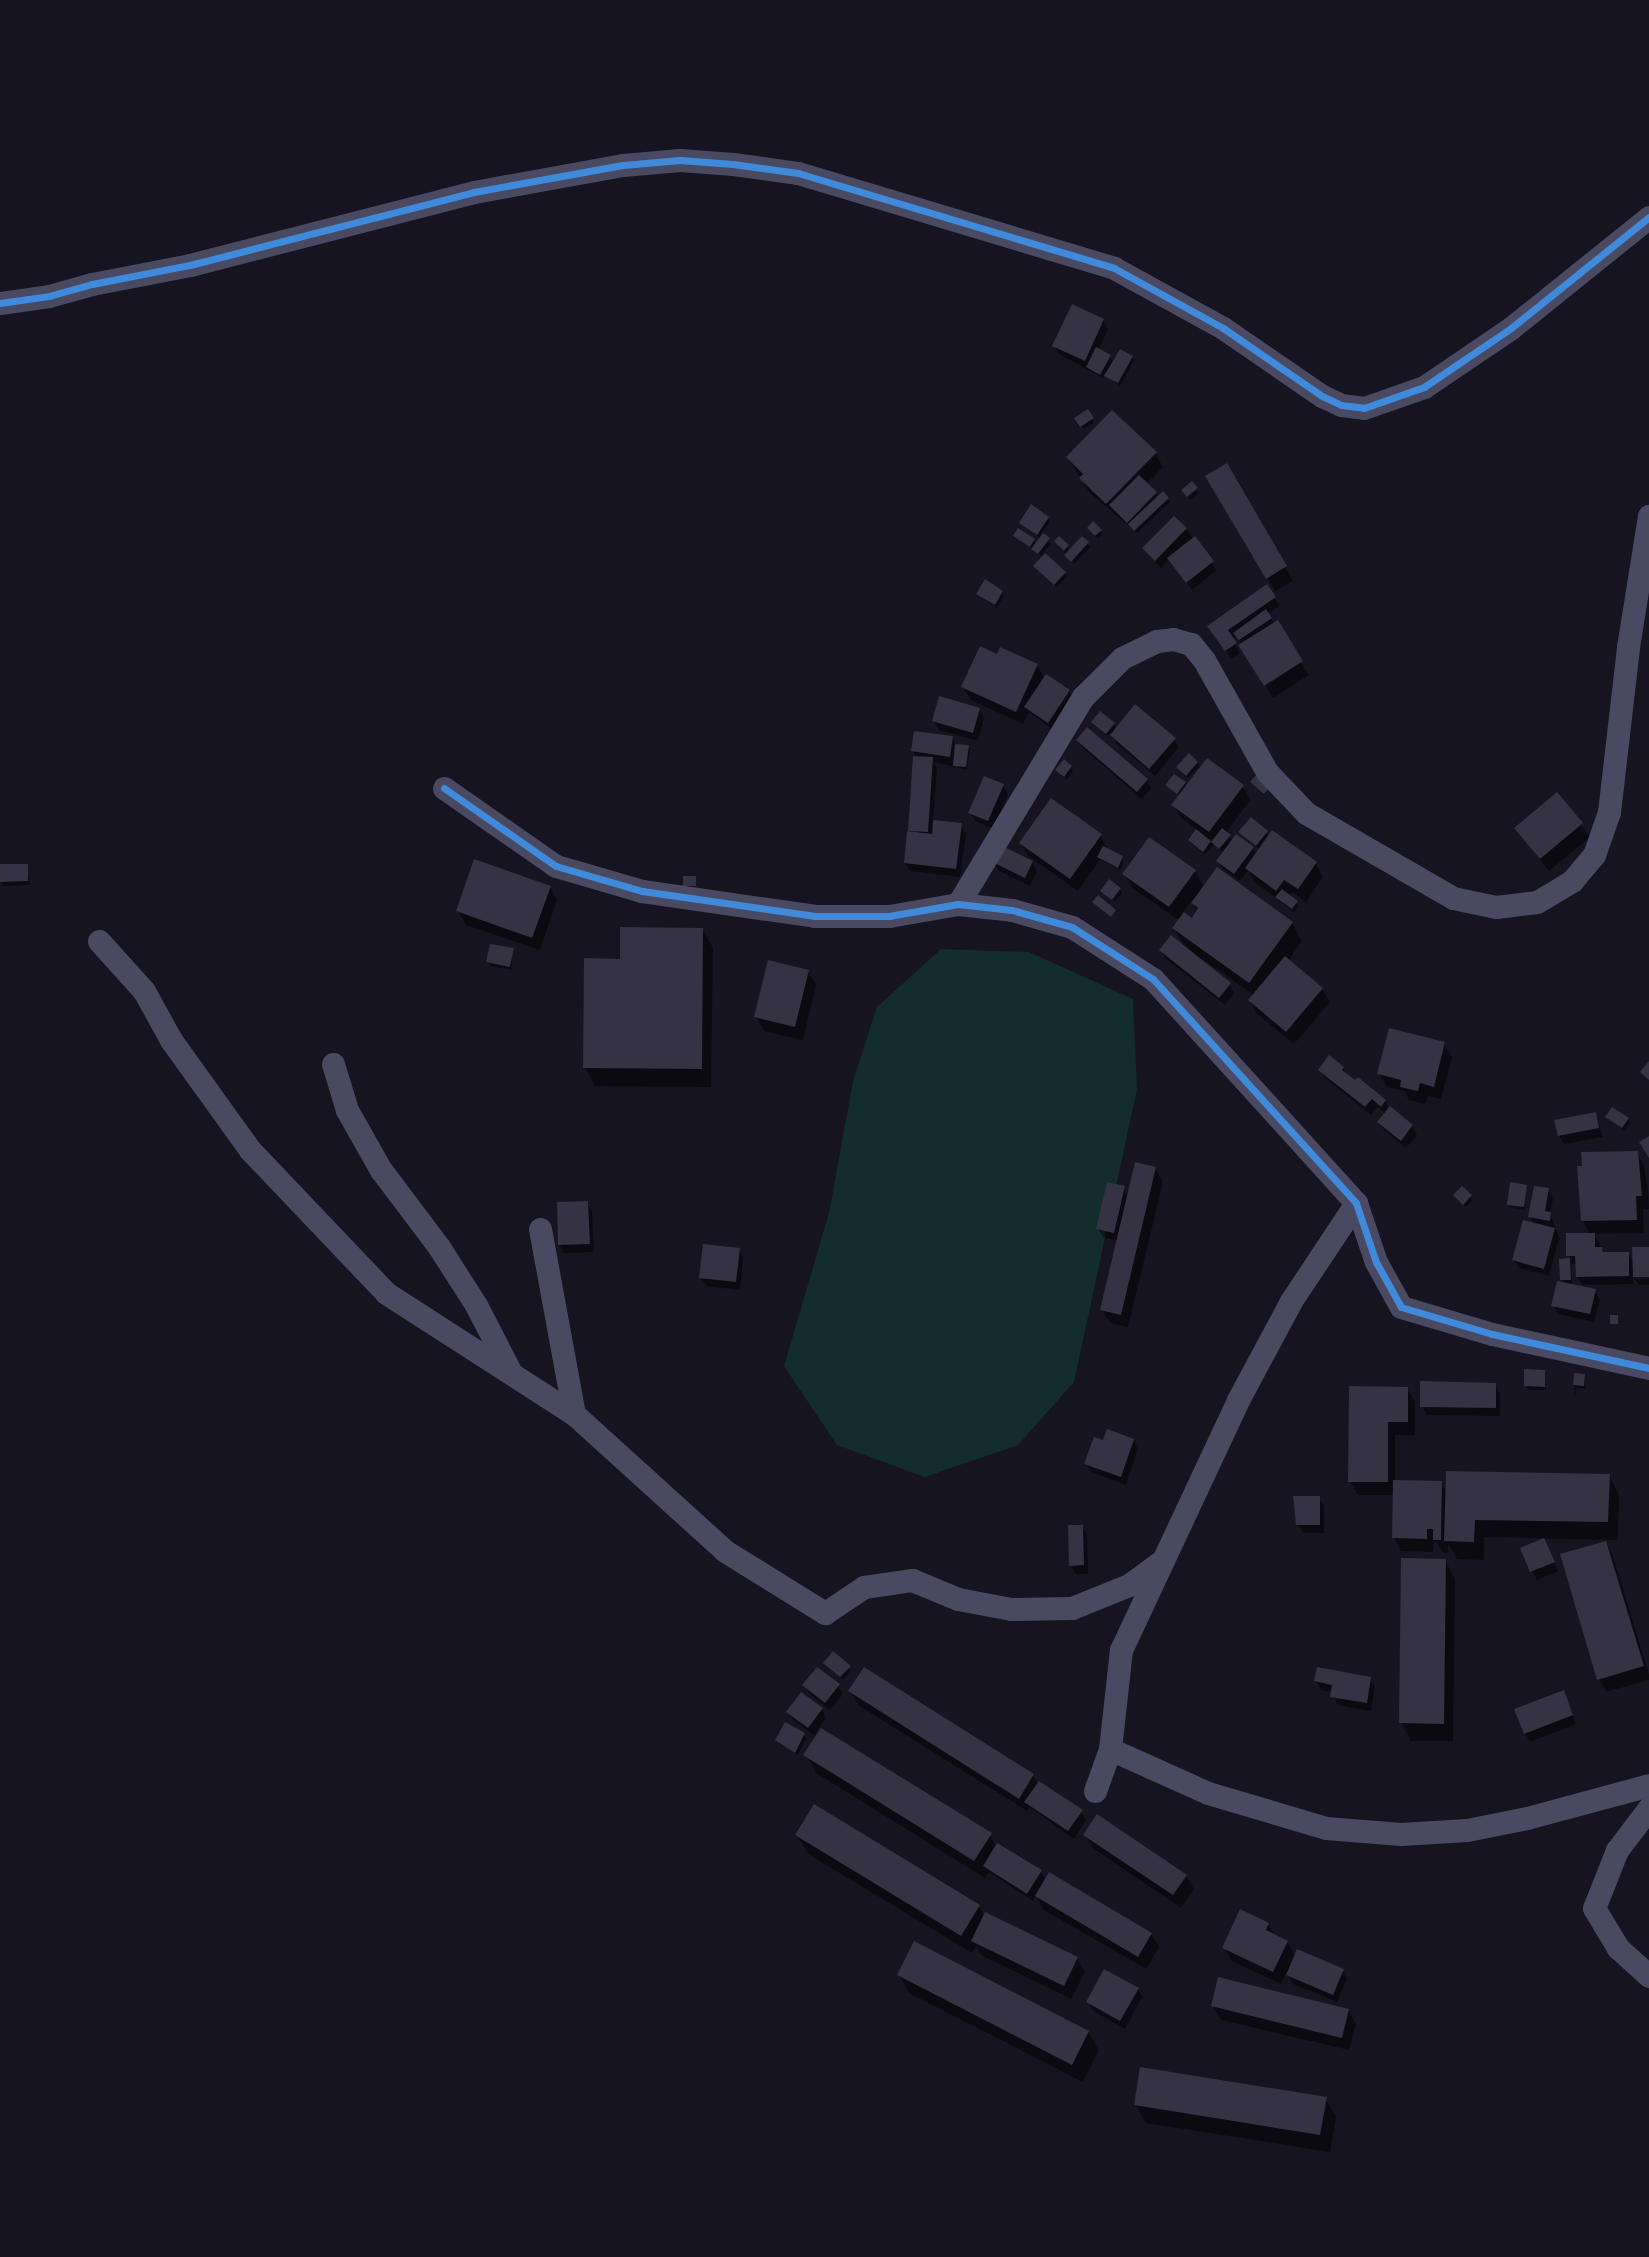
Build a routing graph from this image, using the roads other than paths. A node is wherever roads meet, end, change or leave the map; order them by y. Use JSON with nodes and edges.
{"nodes":[{"id":1,"x":1649,"y":217,"type":"edge"},
{"id":2,"x":0,"y":303,"type":"edge"},
{"id":3,"x":1649,"y":516,"type":"edge"},
{"id":4,"x":444,"y":788,"type":"dead end"},
{"id":5,"x":958,"y":904,"type":"junction"},
{"id":6,"x":99,"y":941,"type":"dead end"},
{"id":7,"x":333,"y":1064,"type":"dead end"},
{"id":8,"x":1356,"y":1203,"type":"junction"},
{"id":9,"x":540,"y":1229,"type":"dead end"},
{"id":10,"x":1649,"y":1368,"type":"edge"},
{"id":11,"x":510,"y":1371,"type":"junction"},
{"id":12,"x":574,"y":1413,"type":"junction"},
{"id":13,"x":1163,"y":1560,"type":"junction"},
{"id":14,"x":1110,"y":1749,"type":"junction"},
{"id":15,"x":1649,"y":1785,"type":"edge"},
{"id":16,"x":1095,"y":1791,"type":"dead end"},
{"id":17,"x":1649,"y":1808,"type":"edge"},
{"id":18,"x":1649,"y":1976,"type":"edge"}],
"edges":[{"from":1,"to":2,"type":"street"},
{"from":3,"to":5,"type":"street"},
{"from":4,"to":5,"type":"street"},
{"from":5,"to":8,"type":"street"},
{"from":6,"to":11,"type":"street"},
{"from":7,"to":11,"type":"street"},
{"from":8,"to":10,"type":"street"},
{"from":8,"to":13,"type":"street"},
{"from":9,"to":12,"type":"street"},
{"from":11,"to":12,"type":"street"},
{"from":12,"to":13,"type":"street"},
{"from":13,"to":14,"type":"street"},
{"from":14,"to":15,"type":"street"},
{"from":14,"to":16,"type":"street"},
{"from":17,"to":18,"type":"street"}]}
